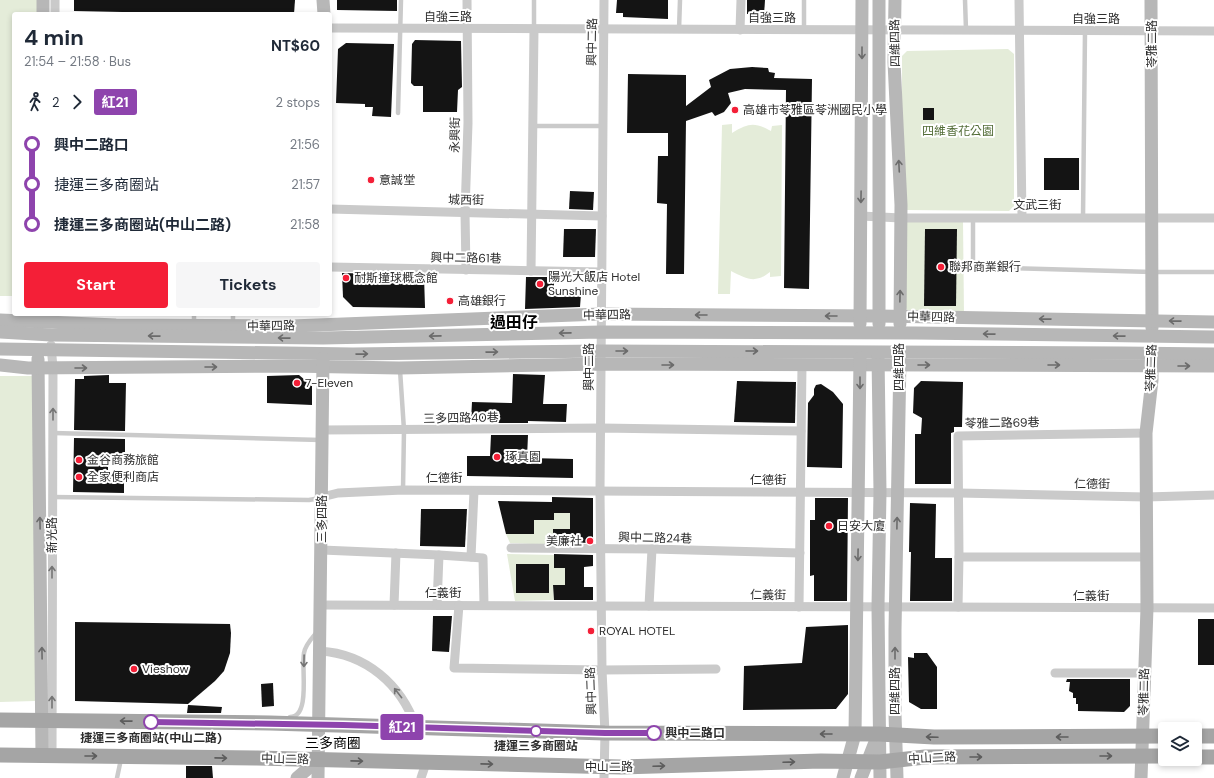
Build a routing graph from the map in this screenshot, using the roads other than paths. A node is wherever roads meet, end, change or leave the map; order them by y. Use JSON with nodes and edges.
{"nodes":[{"id":1,"x":43,"y":0,"type":"edge"},
{"id":2,"x":55,"y":0,"type":"edge"},
{"id":3,"x":323,"y":0,"type":"edge"},
{"id":4,"x":401,"y":0,"type":"edge"},
{"id":5,"x":467,"y":0,"type":"edge"},
{"id":6,"x":534,"y":0,"type":"edge"},
{"id":7,"x":604,"y":0,"type":"edge"},
{"id":8,"x":680,"y":0,"type":"edge"},
{"id":9,"x":741,"y":0,"type":"edge"},
{"id":10,"x":804,"y":0,"type":"edge"},
{"id":11,"x":862,"y":0,"type":"edge"},
{"id":12,"x":879,"y":0,"type":"edge"},
{"id":13,"x":894,"y":0,"type":"edge"},
{"id":14,"x":965,"y":0,"type":"edge"},
{"id":15,"x":1019,"y":0,"type":"edge"},
{"id":16,"x":1152,"y":0,"type":"edge"},
{"id":17,"x":43,"y":12,"type":"edge"},
{"id":18,"x":55,"y":12,"type":"edge"},
{"id":19,"x":324,"y":12,"type":"edge"},
{"id":20,"x":332,"y":28,"type":"edge"},
{"id":21,"x":401,"y":28,"type":"junction"},
{"id":22,"x":467,"y":29,"type":"junction"},
{"id":23,"x":534,"y":29,"type":"junction"},
{"id":24,"x":604,"y":29,"type":"junction"},
{"id":25,"x":679,"y":30,"type":"junction"},
{"id":26,"x":740,"y":30,"type":"junction"},
{"id":27,"x":804,"y":30,"type":"junction"},
{"id":28,"x":862,"y":30,"type":"junction"},
{"id":29,"x":879,"y":31,"type":"junction"},
{"id":30,"x":894,"y":31,"type":"junction"},
{"id":31,"x":966,"y":31,"type":"junction"},
{"id":32,"x":1019,"y":31,"type":"junction"},
{"id":33,"x":1085,"y":31,"type":"junction"},
{"id":34,"x":1152,"y":31,"type":"junction"},
{"id":35,"x":1214,"y":31,"type":"edge"},
{"id":36,"x":398,"y":113,"type":"dead end"},
{"id":37,"x":533,"y":126,"type":"junction"},
{"id":38,"x":603,"y":126,"type":"junction"},
{"id":39,"x":332,"y":209,"type":"edge"},
{"id":40,"x":465,"y":212,"type":"junction"},
{"id":41,"x":532,"y":214,"type":"junction"},
{"id":42,"x":602,"y":216,"type":"junction"},
{"id":43,"x":861,"y":216,"type":"junction"},
{"id":44,"x":879,"y":217,"type":"junction"},
{"id":45,"x":973,"y":217,"type":"junction"},
{"id":46,"x":1022,"y":217,"type":"junction"},
{"id":47,"x":901,"y":218,"type":"junction"},
{"id":48,"x":1083,"y":218,"type":"junction"},
{"id":49,"x":1152,"y":218,"type":"junction"},
{"id":50,"x":1214,"y":218,"type":"edge"},
{"id":51,"x":332,"y":267,"type":"edge"},
{"id":52,"x":466,"y":270,"type":"junction"},
{"id":53,"x":531,"y":271,"type":"junction"},
{"id":54,"x":602,"y":272,"type":"junction"},
{"id":55,"x":1152,"y":272,"type":"junction"},
{"id":56,"x":1214,"y":272,"type":"edge"},
{"id":57,"x":601,"y":314,"type":"junction"},
{"id":58,"x":860,"y":316,"type":"junction"},
{"id":59,"x":879,"y":316,"type":"junction"},
{"id":60,"x":900,"y":316,"type":"junction"},
{"id":61,"x":323,"y":319,"type":"edge"},
{"id":62,"x":0,"y":320,"type":"edge"},
{"id":63,"x":194,"y":320,"type":"edge"},
{"id":64,"x":233,"y":320,"type":"edge"},
{"id":65,"x":1152,"y":321,"type":"junction"},
{"id":66,"x":1214,"y":322,"type":"edge"},
{"id":67,"x":44,"y":324,"type":"edge"},
{"id":68,"x":0,"y":332,"type":"edge"},
{"id":69,"x":601,"y":332,"type":"junction"},
{"id":70,"x":860,"y":333,"type":"junction"},
{"id":71,"x":879,"y":333,"type":"junction"},
{"id":72,"x":900,"y":333,"type":"junction"},
{"id":73,"x":1152,"y":336,"type":"junction"},
{"id":74,"x":1214,"y":337,"type":"edge"},
{"id":75,"x":323,"y":338,"type":"junction"},
{"id":76,"x":0,"y":349,"type":"edge"},
{"id":77,"x":38,"y":349,"type":"junction"},
{"id":78,"x":52,"y":349,"type":"junction"},
{"id":79,"x":601,"y":351,"type":"junction"},
{"id":80,"x":1214,"y":354,"type":"edge"},
{"id":81,"x":860,"y":358,"type":"junction"},
{"id":82,"x":878,"y":358,"type":"junction"},
{"id":83,"x":900,"y":359,"type":"junction"},
{"id":84,"x":1152,"y":359,"type":"junction"},
{"id":85,"x":323,"y":360,"type":"junction"},
{"id":86,"x":601,"y":364,"type":"junction"},
{"id":87,"x":0,"y":365,"type":"edge"},
{"id":88,"x":802,"y":365,"type":"junction"},
{"id":89,"x":1214,"y":366,"type":"edge"},
{"id":90,"x":38,"y":368,"type":"junction"},
{"id":91,"x":53,"y":368,"type":"junction"},
{"id":92,"x":399,"y":368,"type":"junction"},
{"id":93,"x":601,"y":428,"type":"junction"},
{"id":94,"x":404,"y":430,"type":"junction"},
{"id":95,"x":801,"y":431,"type":"junction"},
{"id":96,"x":53,"y":433,"type":"junction"},
{"id":97,"x":1146,"y":433,"type":"junction"},
{"id":98,"x":322,"y":435,"type":"junction"},
{"id":99,"x":403,"y":490,"type":"junction"},
{"id":100,"x":474,"y":491,"type":"junction"},
{"id":101,"x":600,"y":491,"type":"junction"},
{"id":102,"x":800,"y":492,"type":"junction"},
{"id":103,"x":859,"y":492,"type":"junction"},
{"id":104,"x":880,"y":492,"type":"junction"},
{"id":105,"x":897,"y":493,"type":"junction"},
{"id":106,"x":959,"y":493,"type":"junction"},
{"id":107,"x":1214,"y":495,"type":"edge"},
{"id":108,"x":52,"y":497,"type":"junction"},
{"id":109,"x":322,"y":497,"type":"junction"},
{"id":110,"x":1146,"y":497,"type":"junction"},
{"id":111,"x":511,"y":548,"type":"dead end"},
{"id":112,"x":652,"y":549,"type":"junction"},
{"id":113,"x":322,"y":550,"type":"junction"},
{"id":114,"x":601,"y":550,"type":"junction"},
{"id":115,"x":396,"y":553,"type":"junction"},
{"id":116,"x":800,"y":553,"type":"junction"},
{"id":117,"x":439,"y":555,"type":"junction"},
{"id":118,"x":472,"y":557,"type":"junction"},
{"id":119,"x":959,"y":557,"type":"junction"},
{"id":120,"x":1146,"y":557,"type":"junction"},
{"id":121,"x":321,"y":605,"type":"junction"},
{"id":122,"x":394,"y":605,"type":"junction"},
{"id":123,"x":436,"y":605,"type":"junction"},
{"id":124,"x":459,"y":605,"type":"junction"},
{"id":125,"x":484,"y":605,"type":"junction"},
{"id":126,"x":601,"y":606,"type":"junction"},
{"id":127,"x":649,"y":606,"type":"junction"},
{"id":128,"x":799,"y":607,"type":"junction"},
{"id":129,"x":856,"y":607,"type":"junction"},
{"id":130,"x":878,"y":607,"type":"junction"},
{"id":131,"x":895,"y":607,"type":"junction"},
{"id":132,"x":958,"y":607,"type":"junction"},
{"id":133,"x":1147,"y":608,"type":"junction"},
{"id":134,"x":1214,"y":608,"type":"edge"},
{"id":135,"x":321,"y":628,"type":"junction"},
{"id":136,"x":320,"y":652,"type":"junction"},
{"id":137,"x":716,"y":669,"type":"dead end"},
{"id":138,"x":602,"y":670,"type":"junction"},
{"id":139,"x":1055,"y":673,"type":"dead end"},
{"id":140,"x":1145,"y":673,"type":"junction"},
{"id":141,"x":285,"y":717,"type":"dead end"},
{"id":142,"x":0,"y":720,"type":"edge"},
{"id":143,"x":46,"y":723,"type":"junction"},
{"id":144,"x":319,"y":724,"type":"junction"},
{"id":145,"x":416,"y":727,"type":"junction"},
{"id":146,"x":0,"y":730,"type":"edge"},
{"id":147,"x":605,"y":733,"type":"junction"},
{"id":148,"x":855,"y":734,"type":"junction"},
{"id":149,"x":879,"y":734,"type":"junction"},
{"id":150,"x":895,"y":734,"type":"junction"},
{"id":151,"x":1143,"y":736,"type":"junction"},
{"id":152,"x":1158,"y":736,"type":"edge"},
{"id":153,"x":1202,"y":736,"type":"edge"},
{"id":154,"x":1214,"y":736,"type":"edge"},
{"id":155,"x":0,"y":744,"type":"edge"},
{"id":156,"x":45,"y":752,"type":"junction"},
{"id":157,"x":0,"y":755,"type":"edge"},
{"id":158,"x":122,"y":756,"type":"junction"},
{"id":159,"x":1158,"y":756,"type":"edge"},
{"id":160,"x":1142,"y":757,"type":"junction"},
{"id":161,"x":1202,"y":757,"type":"edge"},
{"id":162,"x":1214,"y":757,"type":"edge"},
{"id":163,"x":318,"y":760,"type":"junction"},
{"id":164,"x":847,"y":761,"type":"junction"},
{"id":165,"x":873,"y":761,"type":"junction"},
{"id":166,"x":897,"y":761,"type":"junction"},
{"id":167,"x":426,"y":763,"type":"junction"},
{"id":168,"x":604,"y":773,"type":"edge"},
{"id":169,"x":117,"y":778,"type":"edge"},
{"id":170,"x":297,"y":778,"type":"edge"},
{"id":171,"x":318,"y":778,"type":"edge"},
{"id":172,"x":420,"y":778,"type":"edge"},
{"id":173,"x":843,"y":778,"type":"edge"},
{"id":174,"x":862,"y":778,"type":"edge"},
{"id":175,"x":880,"y":778,"type":"edge"},
{"id":176,"x":897,"y":778,"type":"edge"},
{"id":177,"x":1141,"y":778,"type":"edge"}],
"edges":[{"from":1,"to":17,"type":"street"},
{"from":2,"to":18,"type":"street"},
{"from":3,"to":19,"type":"street"},
{"from":4,"to":21,"type":"lane"},
{"from":5,"to":22,"type":"street","name":"永興街"},
{"from":6,"to":23,"type":"lane"},
{"from":7,"to":24,"type":"street","name":"興中二路"},
{"from":8,"to":25,"type":"lane"},
{"from":9,"to":26,"type":"street"},
{"from":10,"to":27,"type":"lane"},
{"from":11,"to":28,"type":"street"},
{"from":12,"to":29,"type":"street","name":"四維四路"},
{"from":13,"to":30,"type":"street","name":"四維四路"},
{"from":14,"to":31,"type":"lane"},
{"from":15,"to":32,"type":"street"},
{"from":16,"to":34,"type":"street","name":"苓雅二路"},
{"from":20,"to":21,"type":"street","name":"自強三路"},
{"from":21,"to":22,"type":"street","name":"自強三路"},
{"from":21,"to":36,"type":"lane"},
{"from":22,"to":23,"type":"street","name":"自強三路"},
{"from":22,"to":40,"type":"street","name":"永興街"},
{"from":23,"to":24,"type":"street","name":"自強三路"},
{"from":23,"to":37,"type":"street"},
{"from":24,"to":25,"type":"street","name":"自強三路"},
{"from":24,"to":38,"type":"street","name":"興中二路"},
{"from":25,"to":26,"type":"street","name":"自強三路"},
{"from":26,"to":27,"type":"street","name":"自強三路"},
{"from":27,"to":28,"type":"street","name":"自強三路"},
{"from":28,"to":29,"type":"street","name":"自強三路"},
{"from":28,"to":43,"type":"street","one_way":true},
{"from":29,"to":30,"type":"street","name":"自強三路"},
{"from":29,"to":44,"type":"street","name":"四維四路"},
{"from":30,"to":31,"type":"street","name":"自強三路"},
{"from":47,"to":30,"type":"street","name":"四維四路","one_way":true},
{"from":31,"to":32,"type":"street","name":"自強三路"},
{"from":32,"to":33,"type":"street","name":"自強三路"},
{"from":32,"to":46,"type":"street"},
{"from":33,"to":34,"type":"street","name":"自強三路"},
{"from":33,"to":48,"type":"lane"},
{"from":34,"to":35,"type":"street","name":"自強三路"},
{"from":34,"to":49,"type":"street","name":"苓雅二路"},
{"from":37,"to":38,"type":"lane"},
{"from":37,"to":41,"type":"street"},
{"from":38,"to":42,"type":"street","name":"興中二路"},
{"from":39,"to":40,"type":"street","name":"城西街"},
{"from":40,"to":41,"type":"street","name":"城西街"},
{"from":40,"to":52,"type":"street","name":"永興街"},
{"from":41,"to":42,"type":"street","name":"城西街"},
{"from":41,"to":53,"type":"street"},
{"from":42,"to":54,"type":"street","name":"興中二路"},
{"from":43,"to":44,"type":"street","name":"文武三街"},
{"from":43,"to":58,"type":"street"},
{"from":44,"to":47,"type":"street","name":"文武三街"},
{"from":44,"to":59,"type":"street","name":"四維四路"},
{"from":45,"to":46,"type":"street","name":"文武三街"},
{"from":45,"to":47,"type":"street","name":"文武三街"},
{"from":45,"to":55,"type":"lane"},
{"from":46,"to":48,"type":"street","name":"文武三街"},
{"from":60,"to":47,"type":"street","name":"四維四路","one_way":true},
{"from":48,"to":49,"type":"street","name":"文武三街"},
{"from":49,"to":50,"type":"street","name":"文武三街"},
{"from":49,"to":55,"type":"street","name":"苓雅二路"},
{"from":51,"to":52,"type":"street","name":"興中二路61巷"},
{"from":52,"to":53,"type":"street","name":"興中二路61巷"},
{"from":53,"to":54,"type":"street","name":"興中二路61巷"},
{"from":54,"to":57,"type":"street","name":"興中二路"},
{"from":55,"to":56,"type":"lane"},
{"from":55,"to":65,"type":"street","name":"苓雅二路"},
{"from":58,"to":57,"type":"street","name":"中華四路","one_way":true},
{"from":57,"to":61,"type":"street","name":"中華四路"},
{"from":57,"to":69,"type":"street","name":"興中二路"},
{"from":58,"to":59,"type":"street","name":"中華四路"},
{"from":58,"to":70,"type":"street"},
{"from":59,"to":60,"type":"street","name":"中華四路"},
{"from":59,"to":71,"type":"street","name":"四維四路"},
{"from":65,"to":60,"type":"street","name":"中華四路","one_way":true},
{"from":60,"to":72,"type":"street","name":"四維四路"},
{"from":61,"to":64,"type":"street","name":"中華四路"},
{"from":61,"to":75,"type":"street","name":"三多四路"},
{"from":62,"to":67,"type":"street","name":"中華四路"},
{"from":63,"to":64,"type":"street","name":"中華四路"},
{"from":63,"to":67,"type":"street","name":"中華四路"},
{"from":66,"to":65,"type":"street","name":"中華四路","one_way":true},
{"from":65,"to":73,"type":"street","name":"苓雅二路"},
{"from":67,"to":68,"type":"street"},
{"from":75,"to":67,"type":"street","name":"中華四路","one_way":true},
{"from":67,"to":77,"type":"street","name":"新光路"},
{"from":67,"to":78,"type":"street","name":"新光路"},
{"from":69,"to":70,"type":"street","name":"中華四路"},
{"from":69,"to":75,"type":"street","name":"中華四路","one_way":true},
{"from":69,"to":79,"type":"street","name":"興中二路"},
{"from":70,"to":71,"type":"street","name":"中華四路"},
{"from":70,"to":81,"type":"street"},
{"from":71,"to":72,"type":"street","name":"中華四路"},
{"from":71,"to":82,"type":"street","name":"四維四路"},
{"from":73,"to":72,"type":"street","name":"中華四路","one_way":true},
{"from":72,"to":83,"type":"street","name":"四維四路"},
{"from":73,"to":74,"type":"street","name":"中華四路"},
{"from":73,"to":84,"type":"street","name":"苓雅二路"},
{"from":75,"to":85,"type":"street","name":"三多四路"},
{"from":76,"to":77,"type":"street"},
{"from":77,"to":78,"type":"street"},
{"from":77,"to":90,"type":"street","name":"新光路"},
{"from":78,"to":85,"type":"street"},
{"from":78,"to":91,"type":"street","name":"新光路"},
{"from":79,"to":81,"type":"street","one_way":true},
{"from":85,"to":79,"type":"street","one_way":true},
{"from":79,"to":86,"type":"street","name":"興中二路"},
{"from":80,"to":84,"type":"street"},
{"from":81,"to":82,"type":"street"},
{"from":81,"to":88,"type":"street"},
{"from":81,"to":103,"type":"street","one_way":true},
{"from":82,"to":83,"type":"street"},
{"from":82,"to":104,"type":"street","name":"四維四路"},
{"from":83,"to":84,"type":"street","one_way":true},
{"from":83,"to":105,"type":"street","name":"四維四路"},
{"from":84,"to":89,"type":"street","one_way":true},
{"from":84,"to":97,"type":"street","name":"苓雅二路"},
{"from":91,"to":85,"type":"street","one_way":true},
{"from":85,"to":92,"type":"street"},
{"from":85,"to":98,"type":"street","name":"三多四路"},
{"from":86,"to":88,"type":"street","one_way":true},
{"from":86,"to":92,"type":"street"},
{"from":86,"to":93,"type":"street","name":"興中二路"},
{"from":87,"to":90,"type":"street"},
{"from":88,"to":95,"type":"street"},
{"from":90,"to":91,"type":"street"},
{"from":143,"to":90,"type":"street","name":"新光路","one_way":true},
{"from":96,"to":91,"type":"street","name":"新光路","one_way":true},
{"from":92,"to":94,"type":"lane"},
{"from":93,"to":94,"type":"street","name":"三多四路40巷"},
{"from":93,"to":95,"type":"street","name":"三多四路40巷"},
{"from":93,"to":101,"type":"street","name":"興中二路"},
{"from":94,"to":98,"type":"street","name":"三多四路40巷"},
{"from":94,"to":99,"type":"lane"},
{"from":95,"to":102,"type":"street"},
{"from":96,"to":98,"type":"lane"},
{"from":96,"to":108,"type":"street","name":"新光路"},
{"from":97,"to":106,"type":"street","name":"苓雅二路69巷"},
{"from":97,"to":110,"type":"street","name":"苓雅二路"},
{"from":98,"to":109,"type":"street","name":"三多四路"},
{"from":99,"to":100,"type":"street","name":"仁德街"},
{"from":99,"to":109,"type":"street","name":"仁德街"},
{"from":100,"to":101,"type":"street","name":"仁德街"},
{"from":100,"to":118,"type":"street"},
{"from":101,"to":102,"type":"street","name":"仁德街"},
{"from":101,"to":114,"type":"street","name":"興中二路"},
{"from":102,"to":103,"type":"street","name":"仁德街"},
{"from":102,"to":116,"type":"street"},
{"from":103,"to":104,"type":"street","name":"仁德街"},
{"from":103,"to":129,"type":"street","one_way":true},
{"from":104,"to":105,"type":"street","name":"仁德街"},
{"from":104,"to":130,"type":"street","name":"四維四路"},
{"from":105,"to":106,"type":"street","name":"仁德街"},
{"from":131,"to":105,"type":"street","name":"四維四路","one_way":true},
{"from":106,"to":110,"type":"street","name":"仁德街"},
{"from":106,"to":119,"type":"street","name":"苓雅二路69巷"},
{"from":107,"to":110,"type":"street","name":"仁德街"},
{"from":108,"to":109,"type":"lane"},
{"from":143,"to":108,"type":"street","name":"新光路","one_way":true},
{"from":109,"to":113,"type":"street","name":"三多四路"},
{"from":110,"to":120,"type":"street","name":"苓雅二路"},
{"from":111,"to":114,"type":"street","name":"興中二路24巷"},
{"from":112,"to":114,"type":"street","name":"興中二路24巷"},
{"from":112,"to":116,"type":"street","name":"興中二路24巷"},
{"from":112,"to":127,"type":"street"},
{"from":113,"to":115,"type":"street"},
{"from":113,"to":121,"type":"street","name":"三多四路"},
{"from":114,"to":126,"type":"street","name":"興中二路"},
{"from":115,"to":117,"type":"street"},
{"from":115,"to":122,"type":"street"},
{"from":116,"to":128,"type":"street"},
{"from":117,"to":118,"type":"street"},
{"from":117,"to":123,"type":"street"},
{"from":118,"to":125,"type":"street"},
{"from":119,"to":120,"type":"street"},
{"from":119,"to":132,"type":"street","name":"苓雅二路69巷"},
{"from":120,"to":133,"type":"street","name":"苓雅二路"},
{"from":121,"to":122,"type":"street","name":"仁義街"},
{"from":121,"to":135,"type":"street","name":"三多四路"},
{"from":122,"to":123,"type":"street","name":"仁義街"},
{"from":123,"to":124,"type":"street","name":"仁義街"},
{"from":124,"to":125,"type":"street","name":"仁義街"},
{"from":124,"to":138,"type":"street"},
{"from":125,"to":126,"type":"street","name":"仁義街"},
{"from":126,"to":127,"type":"street","name":"仁義街"},
{"from":126,"to":138,"type":"street","name":"興中二路"},
{"from":127,"to":128,"type":"street","name":"仁義街"},
{"from":128,"to":129,"type":"street","name":"仁義街"},
{"from":129,"to":130,"type":"street","name":"仁義街"},
{"from":129,"to":148,"type":"street"},
{"from":130,"to":131,"type":"street","name":"仁義街"},
{"from":130,"to":149,"type":"street","name":"四維四路"},
{"from":131,"to":132,"type":"street","name":"仁義街"},
{"from":150,"to":131,"type":"street","name":"四維四路","one_way":true},
{"from":132,"to":133,"type":"street","name":"仁義街"},
{"from":133,"to":134,"type":"street","name":"仁義街"},
{"from":133,"to":140,"type":"street","name":"苓雅二路"},
{"from":135,"to":136,"type":"street","name":"三多四路"},
{"from":135,"to":141,"type":"lane","one_way":true},
{"from":136,"to":144,"type":"street","name":"三多四路"},
{"from":145,"to":136,"type":"street","one_way":true},
{"from":137,"to":138,"type":"street"},
{"from":138,"to":147,"type":"street","name":"興中二路"},
{"from":139,"to":140,"type":"street"},
{"from":140,"to":151,"type":"street","name":"苓雅二路"},
{"from":142,"to":143,"type":"main road","name":"中山二路"},
{"from":144,"to":143,"type":"main road","name":"中山二路","one_way":true},
{"from":143,"to":146,"type":"main road","name":"中山二路"},
{"from":143,"to":156,"type":"street","name":"新光路"},
{"from":144,"to":145,"type":"main road","name":"中山二路"},
{"from":144,"to":163,"type":"street","name":"三多四路"},
{"from":145,"to":147,"type":"main road","name":"中山二路"},
{"from":148,"to":147,"type":"main road","name":"中山二路","one_way":true},
{"from":147,"to":168,"type":"street","name":"興中二路"},
{"from":148,"to":149,"type":"main road","name":"中山二路"},
{"from":148,"to":164,"type":"street"},
{"from":149,"to":150,"type":"main road","name":"中山二路"},
{"from":149,"to":165,"type":"street"},
{"from":151,"to":150,"type":"main road","name":"中山二路","one_way":true},
{"from":150,"to":166,"type":"street","name":"四維四路"},
{"from":151,"to":152,"type":"main road","name":"中山二路"},
{"from":151,"to":160,"type":"street","name":"苓雅二路"},
{"from":153,"to":154,"type":"main road"},
{"from":155,"to":156,"type":"main road","name":"中山二路"},
{"from":156,"to":157,"type":"main road","name":"中山二路"},
{"from":156,"to":158,"type":"main road","name":"中山二路","one_way":true},
{"from":158,"to":163,"type":"main road","name":"中山二路","one_way":true},
{"from":158,"to":169,"type":"lane"},
{"from":159,"to":160,"type":"main road","name":"中山二路"},
{"from":166,"to":160,"type":"main road","name":"中山二路","one_way":true},
{"from":160,"to":177,"type":"street","name":"苓雅二路"},
{"from":161,"to":162,"type":"main road"},
{"from":163,"to":167,"type":"main road","name":"中山二路","one_way":true},
{"from":163,"to":170,"type":"street"},
{"from":163,"to":171,"type":"street","name":"三多四路"},
{"from":164,"to":165,"type":"main road","name":"中山二路"},
{"from":168,"to":164,"type":"main road","name":"中山二路","one_way":true},
{"from":164,"to":173,"type":"street"},
{"from":165,"to":166,"type":"main road","name":"中山二路"},
{"from":165,"to":174,"type":"street"},
{"from":165,"to":175,"type":"street"},
{"from":166,"to":176,"type":"street","name":"四維四路"},
{"from":167,"to":168,"type":"main road","name":"中山二路","one_way":true},
{"from":167,"to":172,"type":"street"}]}
